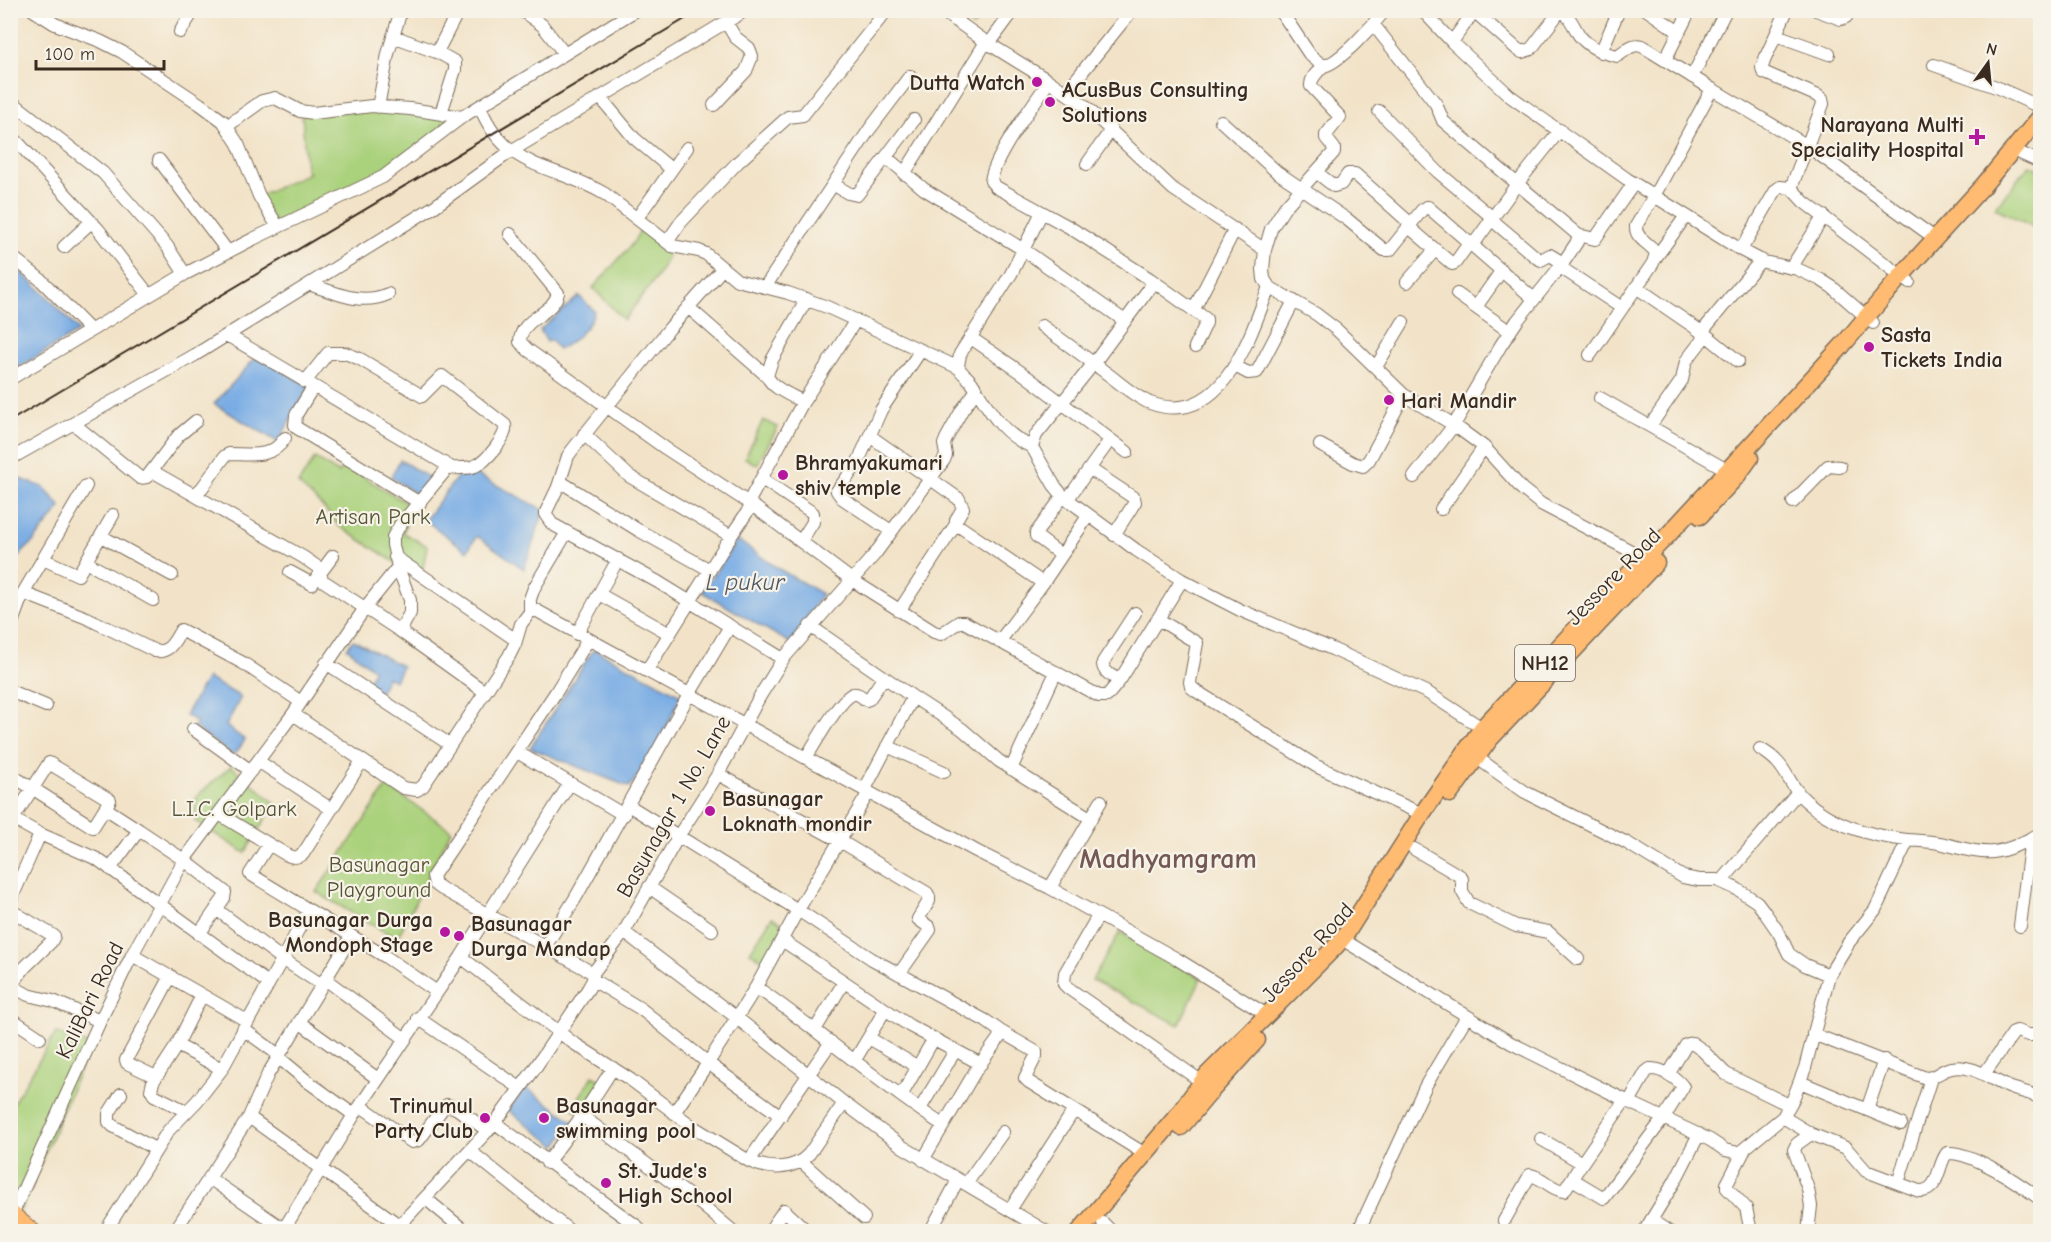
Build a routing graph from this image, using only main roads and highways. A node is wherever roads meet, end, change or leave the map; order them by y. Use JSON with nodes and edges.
{"nodes":[{"id":1,"x":2040,"y":117,"type":"edge"},
{"id":2,"x":2040,"y":128,"type":"edge"},
{"id":3,"x":1905,"y":279,"type":"junction"},
{"id":4,"x":1870,"y":320,"type":"junction"},
{"id":5,"x":1651,"y":561,"type":"junction"},
{"id":6,"x":11,"y":1217,"type":"edge"},
{"id":7,"x":1103,"y":1229,"type":"edge"},
{"id":8,"x":20,"y":1232,"type":"edge"},
{"id":9,"x":34,"y":1232,"type":"edge"},
{"id":10,"x":1079,"y":1232,"type":"edge"}],
"edges":[{"from":1,"to":3,"type":"highway","number":"NH12"},
{"from":2,"to":3,"type":"highway","name":"Jessore Road","number":"NH12"},
{"from":3,"to":4,"type":"highway","name":"Jessore Road","number":"NH12"},
{"from":4,"to":5,"type":"highway","number":"NH12"},
{"from":4,"to":5,"type":"highway","name":"Jessore Road","number":"NH12"},
{"from":5,"to":7,"type":"highway","name":"Jessore Road","number":"NH12"},
{"from":5,"to":10,"type":"highway","number":"NH12"},
{"from":6,"to":8,"type":"main road"},
{"from":6,"to":9,"type":"main road"}]}
